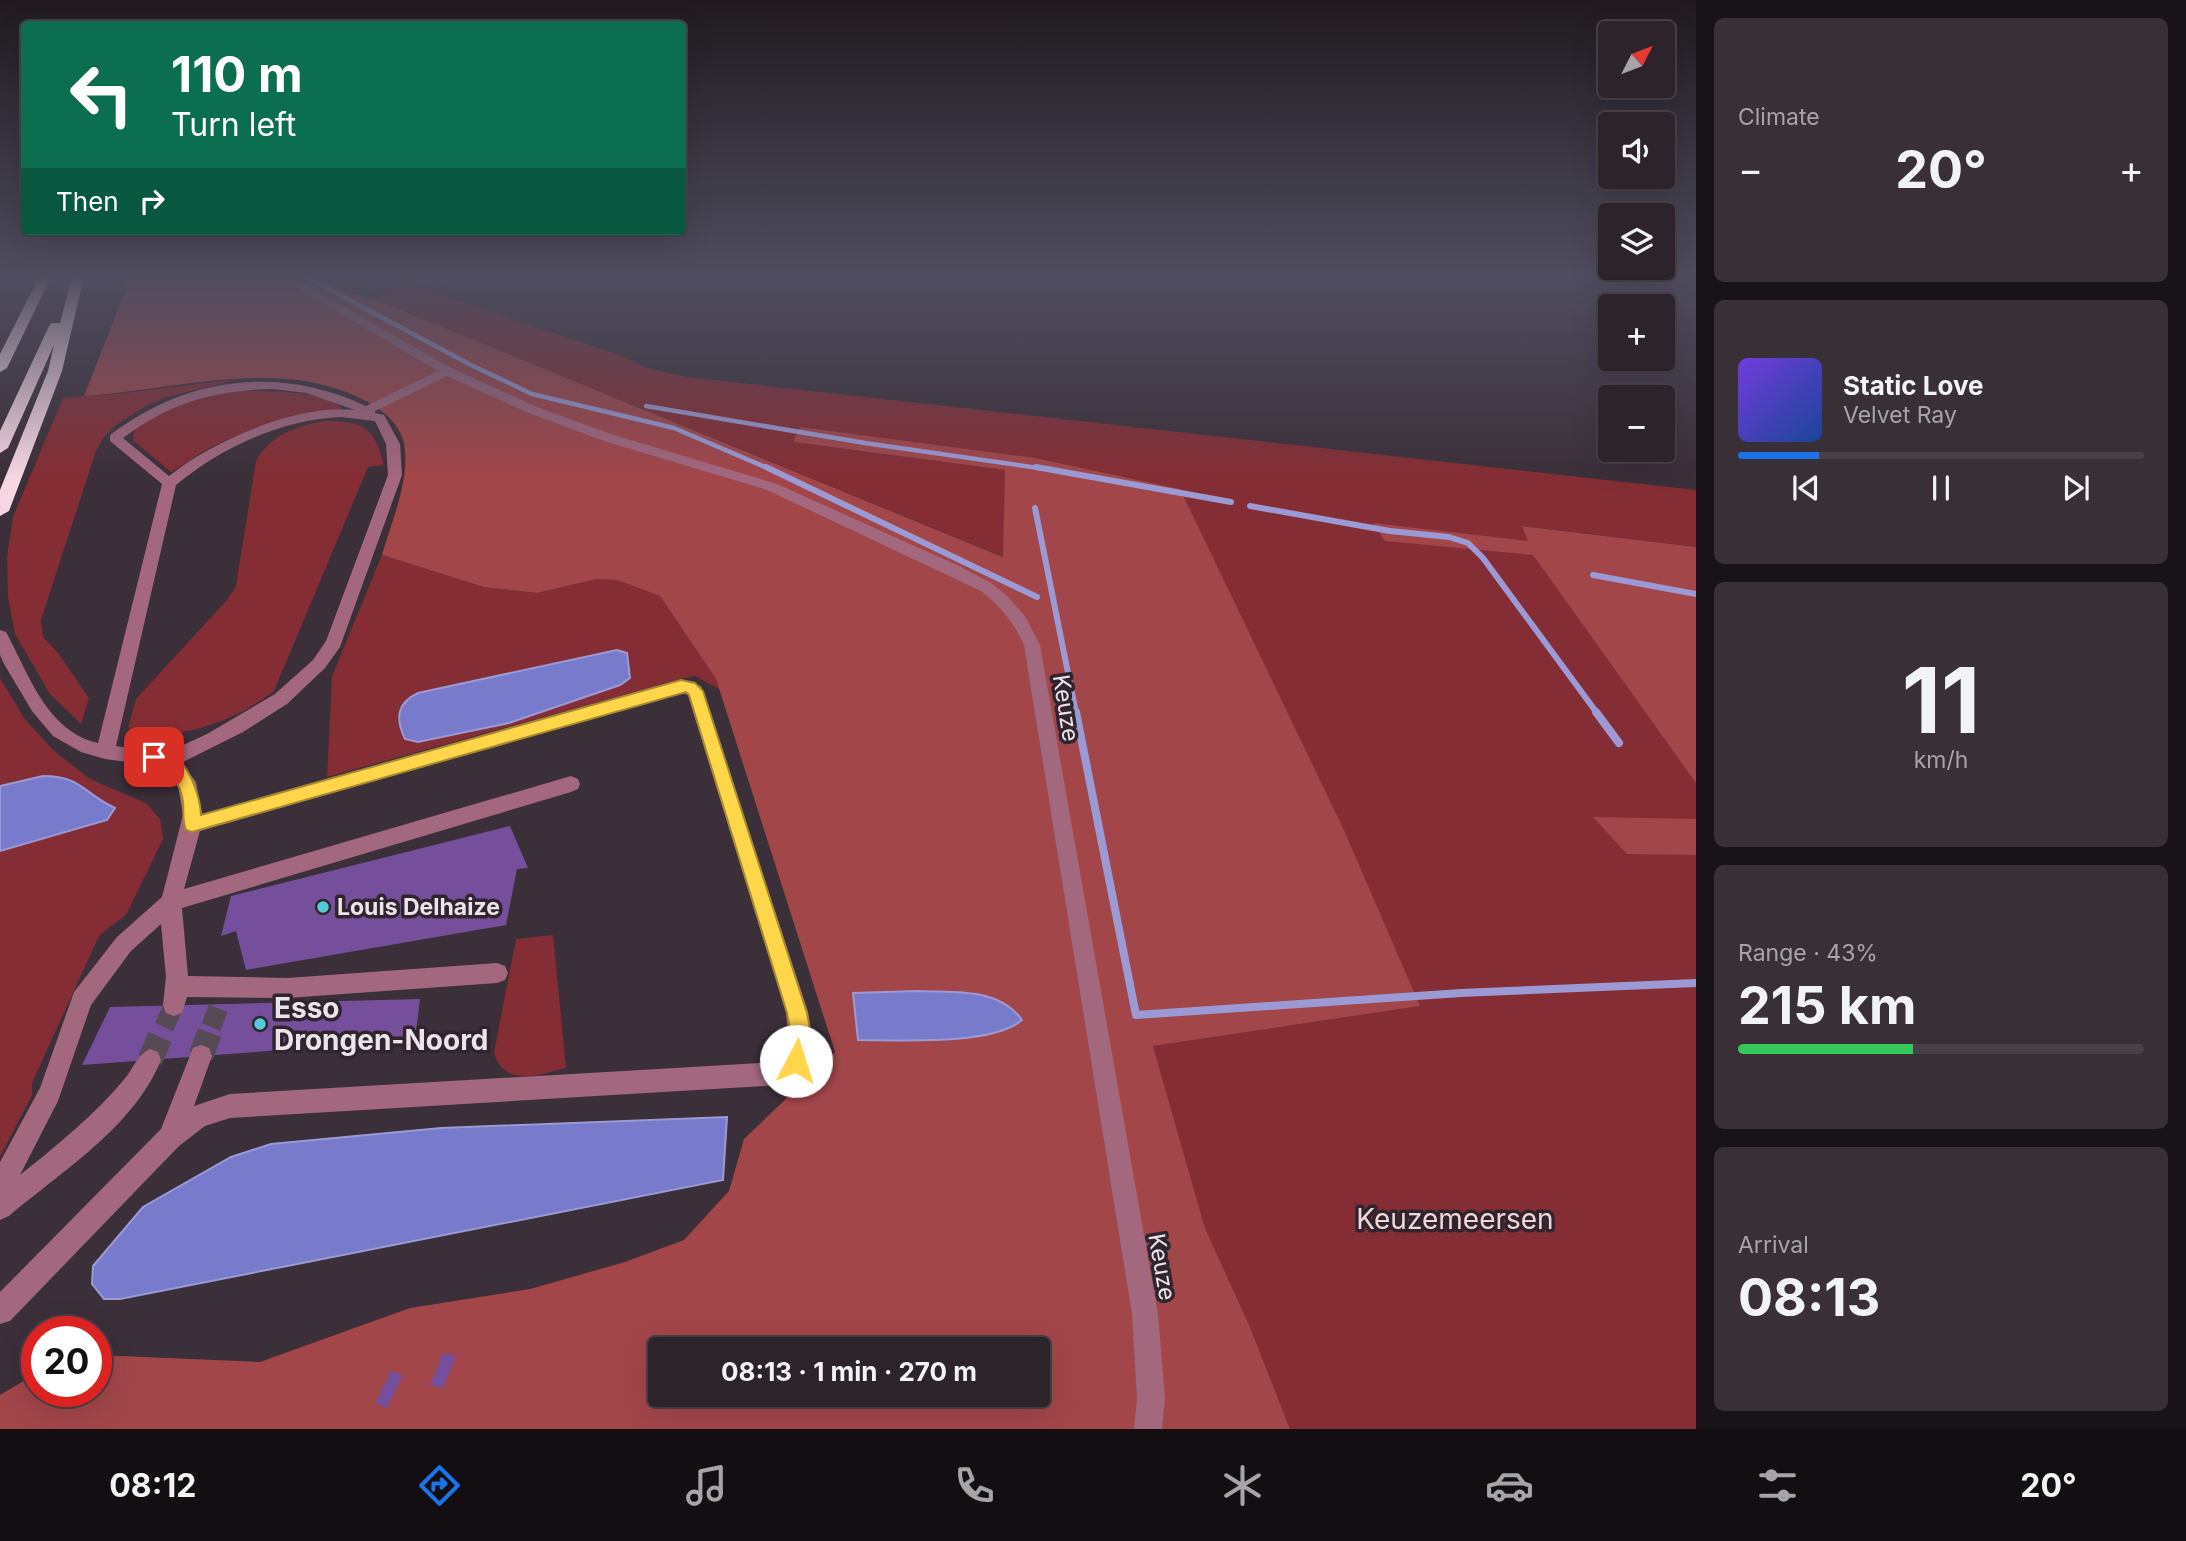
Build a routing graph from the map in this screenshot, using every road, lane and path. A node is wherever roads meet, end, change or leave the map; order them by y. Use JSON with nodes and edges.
{"nodes":[{"id":1,"x":12,"y":344,"type":"edge"},
{"id":2,"x":48,"y":344,"type":"edge"},
{"id":3,"x":62,"y":344,"type":"edge"},
{"id":4,"x":400,"y":344,"type":"edge"},
{"id":5,"x":0,"y":368,"type":"edge"},
{"id":6,"x":447,"y":371,"type":"junction"},
{"id":7,"x":373,"y":414,"type":"junction"},
{"id":8,"x":0,"y":448,"type":"edge"},
{"id":9,"x":169,"y":483,"type":"junction"},
{"id":10,"x":0,"y":511,"type":"edge"},
{"id":11,"x":0,"y":636,"type":"edge"},
{"id":12,"x":105,"y":752,"type":"junction"},
{"id":13,"x":167,"y":761,"type":"junction"},
{"id":14,"x":571,"y":783,"type":"dead end"},
{"id":15,"x":192,"y":825,"type":"junction"},
{"id":16,"x":171,"y":902,"type":"junction"},
{"id":17,"x":497,"y":973,"type":"dead end"},
{"id":18,"x":201,"y":1056,"type":"tunnel mouth"},
{"id":19,"x":150,"y":1060,"type":"tunnel mouth"},
{"id":20,"x":170,"y":1137,"type":"junction"},
{"id":21,"x":0,"y":1186,"type":"edge"},
{"id":22,"x":0,"y":1207,"type":"edge"},
{"id":23,"x":0,"y":1311,"type":"edge"},
{"id":24,"x":1148,"y":1429,"type":"edge"}],
"edges":[{"from":1,"to":5,"type":"highway"},
{"from":2,"to":8,"type":"highway"},
{"from":3,"to":10,"type":"highway"},
{"from":4,"to":6,"type":"street","name":"Keuze"},
{"from":6,"to":7,"type":"street"},
{"from":6,"to":24,"type":"street","name":"Keuze"},
{"from":7,"to":9,"type":"street"},
{"from":7,"to":9,"type":"street"},
{"from":7,"to":13,"type":"street"},
{"from":9,"to":12,"type":"street"},
{"from":11,"to":12,"type":"street"},
{"from":12,"to":13,"type":"street"},
{"from":13,"to":15,"type":"street"},
{"from":14,"to":16,"type":"street"},
{"from":15,"to":16,"type":"street"},
{"from":15,"to":20,"type":"street"},
{"from":16,"to":17,"type":"street"},
{"from":16,"to":21,"type":"street"},
{"from":18,"to":20,"type":"street"},
{"from":19,"to":22,"type":"street"},
{"from":20,"to":23,"type":"street"}]}
